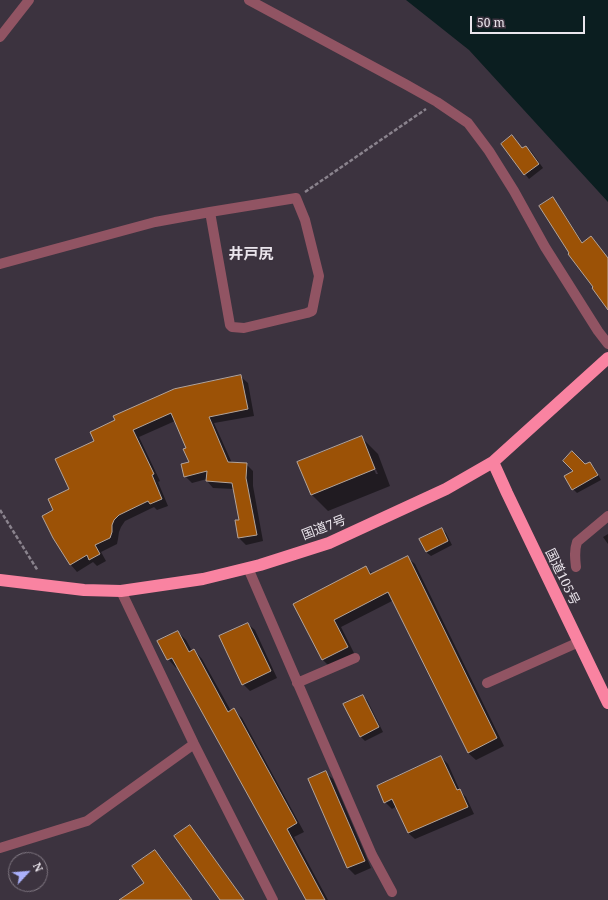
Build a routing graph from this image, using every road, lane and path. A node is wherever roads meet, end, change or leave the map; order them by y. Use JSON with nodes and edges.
{"nodes":[{"id":1,"x":29,"y":0,"type":"edge"},
{"id":2,"x":249,"y":0,"type":"edge"},
{"id":3,"x":0,"y":37,"type":"edge"},
{"id":4,"x":437,"y":102,"type":"junction"},
{"id":5,"x":296,"y":198,"type":"junction"},
{"id":6,"x":210,"y":212,"type":"junction"},
{"id":7,"x":0,"y":264,"type":"edge"},
{"id":8,"x":608,"y":344,"type":"edge"},
{"id":9,"x":605,"y":361,"type":"edge"},
{"id":10,"x":493,"y":462,"type":"junction"},
{"id":11,"x":0,"y":510,"type":"edge"},
{"id":12,"x":608,"y":516,"type":"edge"},
{"id":13,"x":576,"y":567,"type":"dead end"},
{"id":14,"x":248,"y":568,"type":"junction"},
{"id":15,"x":0,"y":580,"type":"edge"},
{"id":16,"x":47,"y":586,"type":"junction"},
{"id":17,"x":122,"y":591,"type":"junction"},
{"id":18,"x":579,"y":642,"type":"junction"},
{"id":19,"x":355,"y":658,"type":"dead end"},
{"id":20,"x":298,"y":683,"type":"junction"},
{"id":21,"x":487,"y":683,"type":"dead end"},
{"id":22,"x":608,"y":703,"type":"edge"},
{"id":23,"x":194,"y":744,"type":"junction"},
{"id":24,"x":0,"y":848,"type":"edge"},
{"id":25,"x":392,"y":892,"type":"dead end"},
{"id":26,"x":273,"y":900,"type":"edge"}],
"edges":[{"from":1,"to":3,"type":"street"},
{"from":2,"to":4,"type":"street"},
{"from":4,"to":5,"type":"path"},
{"from":4,"to":8,"type":"street"},
{"from":5,"to":6,"type":"street"},
{"from":5,"to":6,"type":"street"},
{"from":6,"to":7,"type":"street"},
{"from":9,"to":10,"type":"highway","name":"国道7号"},
{"from":10,"to":14,"type":"highway","name":"国道7号"},
{"from":10,"to":18,"type":"highway","name":"国道105号"},
{"from":11,"to":16,"type":"path"},
{"from":12,"to":13,"type":"street"},
{"from":14,"to":17,"type":"highway","name":"国道7号"},
{"from":14,"to":20,"type":"street"},
{"from":15,"to":16,"type":"highway","name":"国道7号"},
{"from":16,"to":17,"type":"highway","name":"国道7号"},
{"from":17,"to":23,"type":"street"},
{"from":18,"to":21,"type":"street"},
{"from":18,"to":22,"type":"highway","name":"国道105号"},
{"from":19,"to":20,"type":"street"},
{"from":20,"to":25,"type":"street"},
{"from":23,"to":24,"type":"street"},
{"from":23,"to":26,"type":"street"}]}
